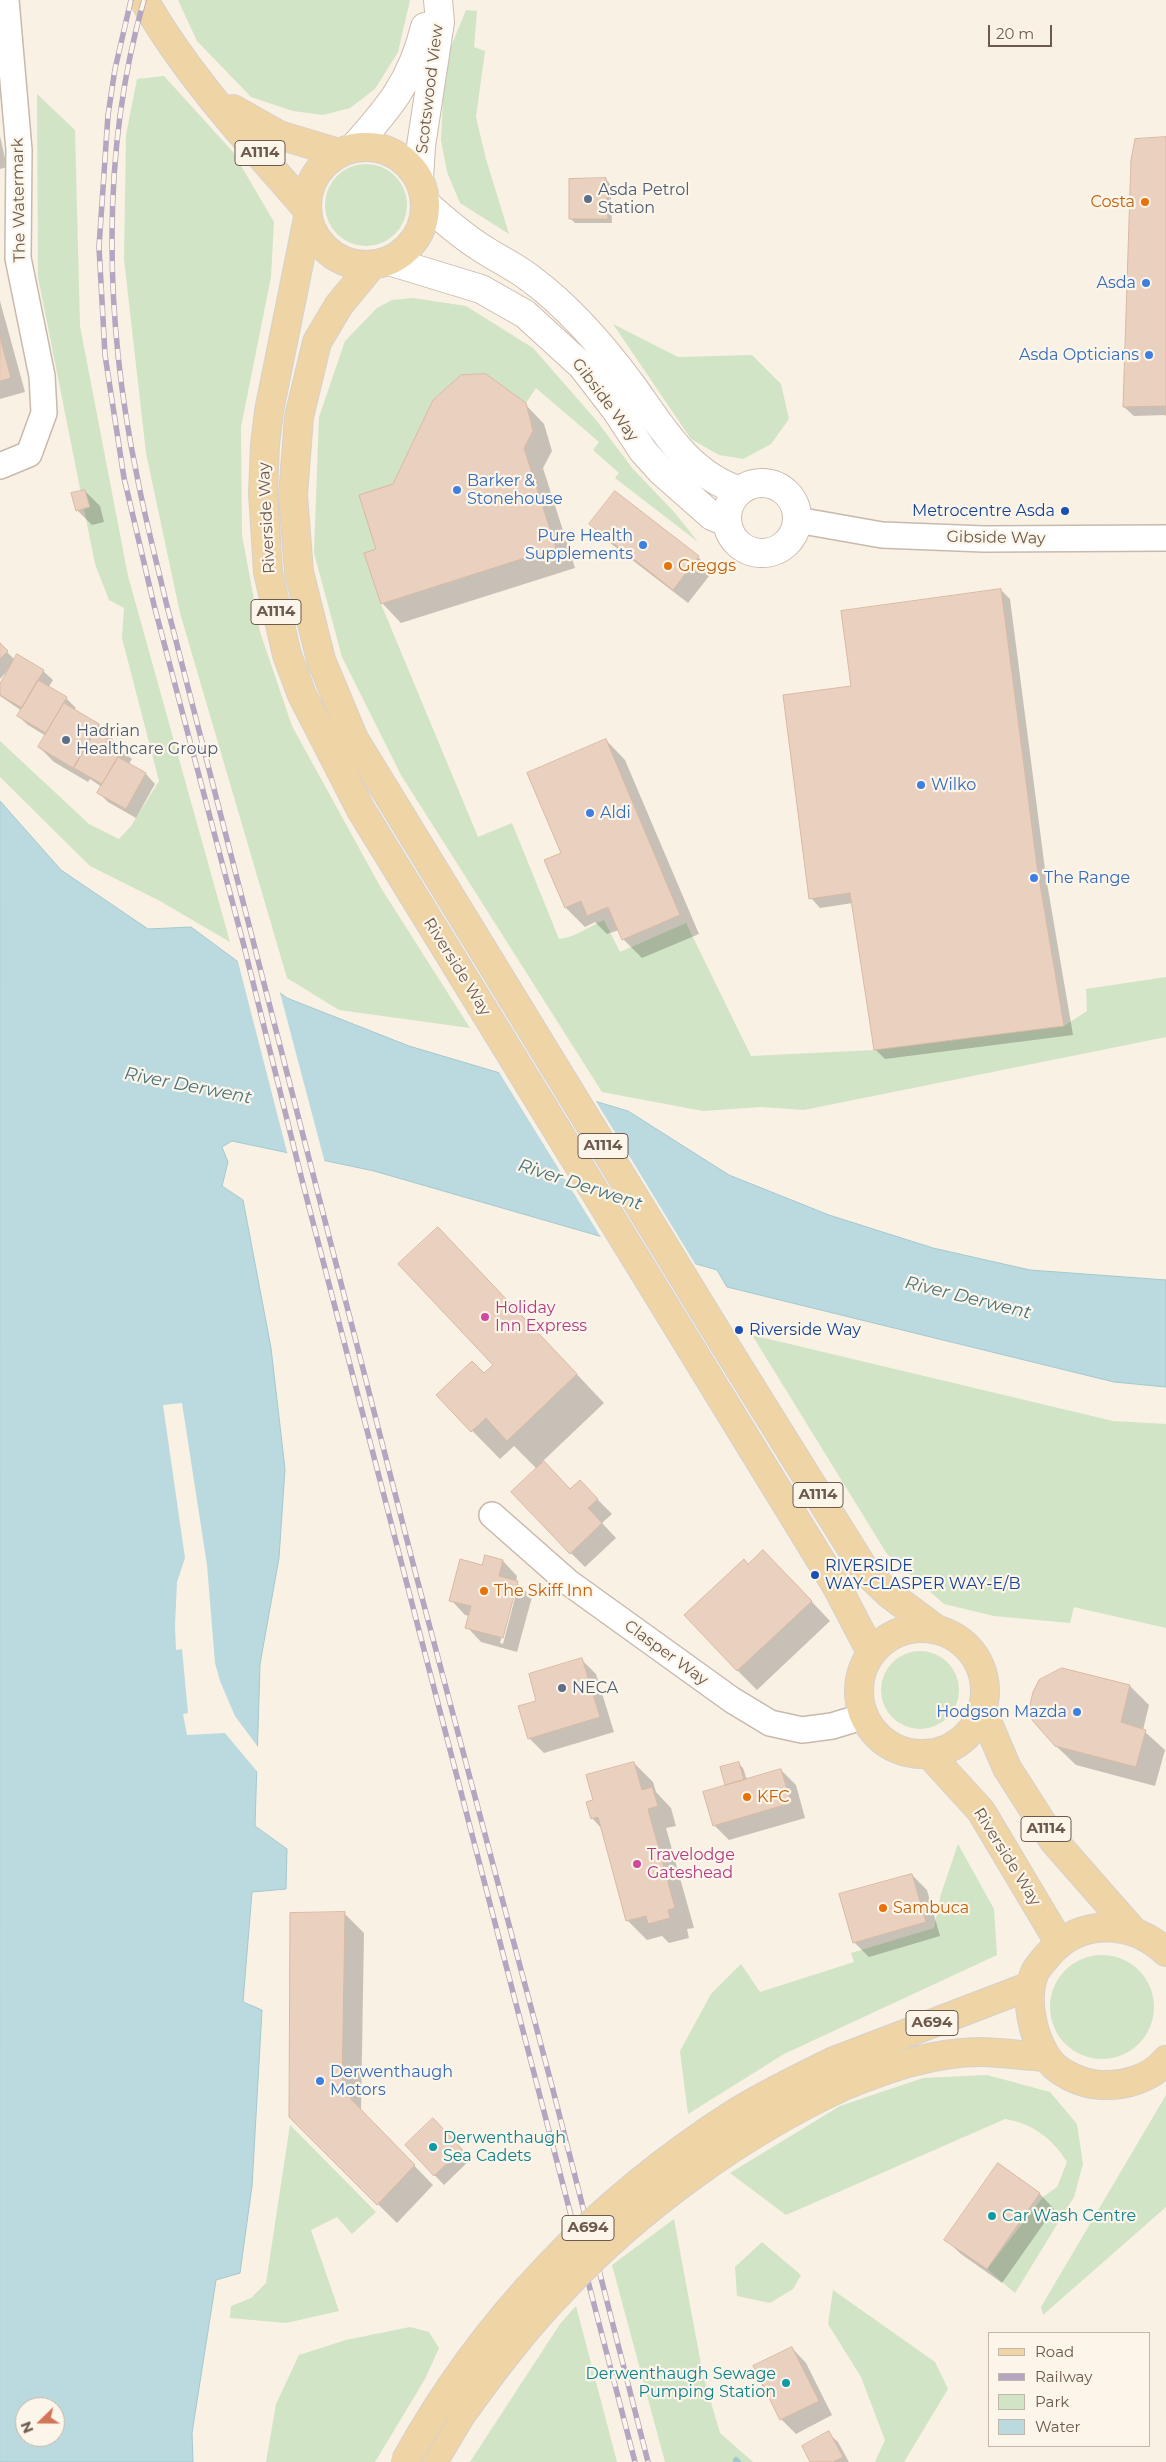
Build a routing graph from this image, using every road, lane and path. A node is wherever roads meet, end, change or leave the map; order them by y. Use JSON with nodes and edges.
{"nodes":[{"id":1,"x":6,"y":0,"type":"edge"},
{"id":2,"x":144,"y":0,"type":"edge"},
{"id":3,"x":432,"y":0,"type":"edge"},
{"id":4,"x":438,"y":0,"type":"edge"},
{"id":5,"x":212,"y":97,"type":"junction"},
{"id":6,"x":346,"y":150,"type":"junction"},
{"id":7,"x":423,"y":191,"type":"junction"},
{"id":8,"x":308,"y":213,"type":"junction"},
{"id":9,"x":381,"y":263,"type":"junction"},
{"id":10,"x":0,"y":466,"type":"edge"},
{"id":11,"x":740,"y":491,"type":"junction"},
{"id":12,"x":797,"y":520,"type":"junction"},
{"id":13,"x":727,"y":522,"type":"junction"},
{"id":14,"x":1166,"y":538,"type":"edge"},
{"id":15,"x":492,"y":1515,"type":"dead end"},
{"id":16,"x":936,"y":1629,"type":"junction"},
{"id":17,"x":871,"y":1652,"type":"junction"},
{"id":18,"x":983,"y":1712,"type":"junction"},
{"id":19,"x":865,"y":1716,"type":"junction"},
{"id":20,"x":929,"y":1754,"type":"junction"},
{"id":21,"x":1132,"y":1930,"type":"junction"},
{"id":22,"x":1059,"y":1942,"type":"junction"},
{"id":23,"x":1166,"y":1952,"type":"edge"},
{"id":24,"x":1030,"y":1986,"type":"junction"},
{"id":25,"x":1046,"y":2057,"type":"junction"},
{"id":26,"x":1166,"y":2060,"type":"edge"},
{"id":27,"x":405,"y":2462,"type":"edge"},
{"id":28,"x":433,"y":2462,"type":"edge"}],
"edges":[{"from":1,"to":10,"type":"street","name":"The Watermark"},
{"from":2,"to":5,"type":"main road","number":"A1114"},
{"from":3,"to":6,"type":"street","name":"Scotswood View"},
{"from":4,"to":7,"type":"street","name":"Scotswood View"},
{"from":5,"to":6,"type":"main road","number":"A1114"},
{"from":5,"to":8,"type":"main road","number":"A1114"},
{"from":6,"to":7,"type":"main road"},
{"from":6,"to":8,"type":"main road"},
{"from":7,"to":9,"type":"main road"},
{"from":7,"to":11,"type":"street","name":"Gibside Way"},
{"from":8,"to":9,"type":"main road"},
{"from":8,"to":17,"type":"main road","name":"Riverside Way","number":"A1114"},
{"from":9,"to":13,"type":"street","name":"Gibside Way"},
{"from":9,"to":16,"type":"main road","name":"Riverside Way","number":"A1114"},
{"from":11,"to":12,"type":"street"},
{"from":11,"to":13,"type":"street"},
{"from":12,"to":13,"type":"street"},
{"from":12,"to":14,"type":"street","name":"Gibside Way"},
{"from":15,"to":19,"type":"street","name":"Clasper Way"},
{"from":16,"to":17,"type":"main road","number":"A1114"},
{"from":16,"to":18,"type":"main road","number":"A1114"},
{"from":17,"to":19,"type":"main road"},
{"from":18,"to":20,"type":"main road"},
{"from":18,"to":21,"type":"main road","number":"A1114"},
{"from":19,"to":20,"type":"main road"},
{"from":20,"to":22,"type":"main road","name":"Riverside Way","number":"A1114"},
{"from":21,"to":22,"type":"main road"},
{"from":21,"to":23,"type":"main road"},
{"from":22,"to":24,"type":"main road"},
{"from":24,"to":25,"type":"main road"},
{"from":24,"to":27,"type":"main road","number":"A694","bridge":true},
{"from":25,"to":26,"type":"main road"},
{"from":25,"to":28,"type":"main road","number":"A694","bridge":true}]}
